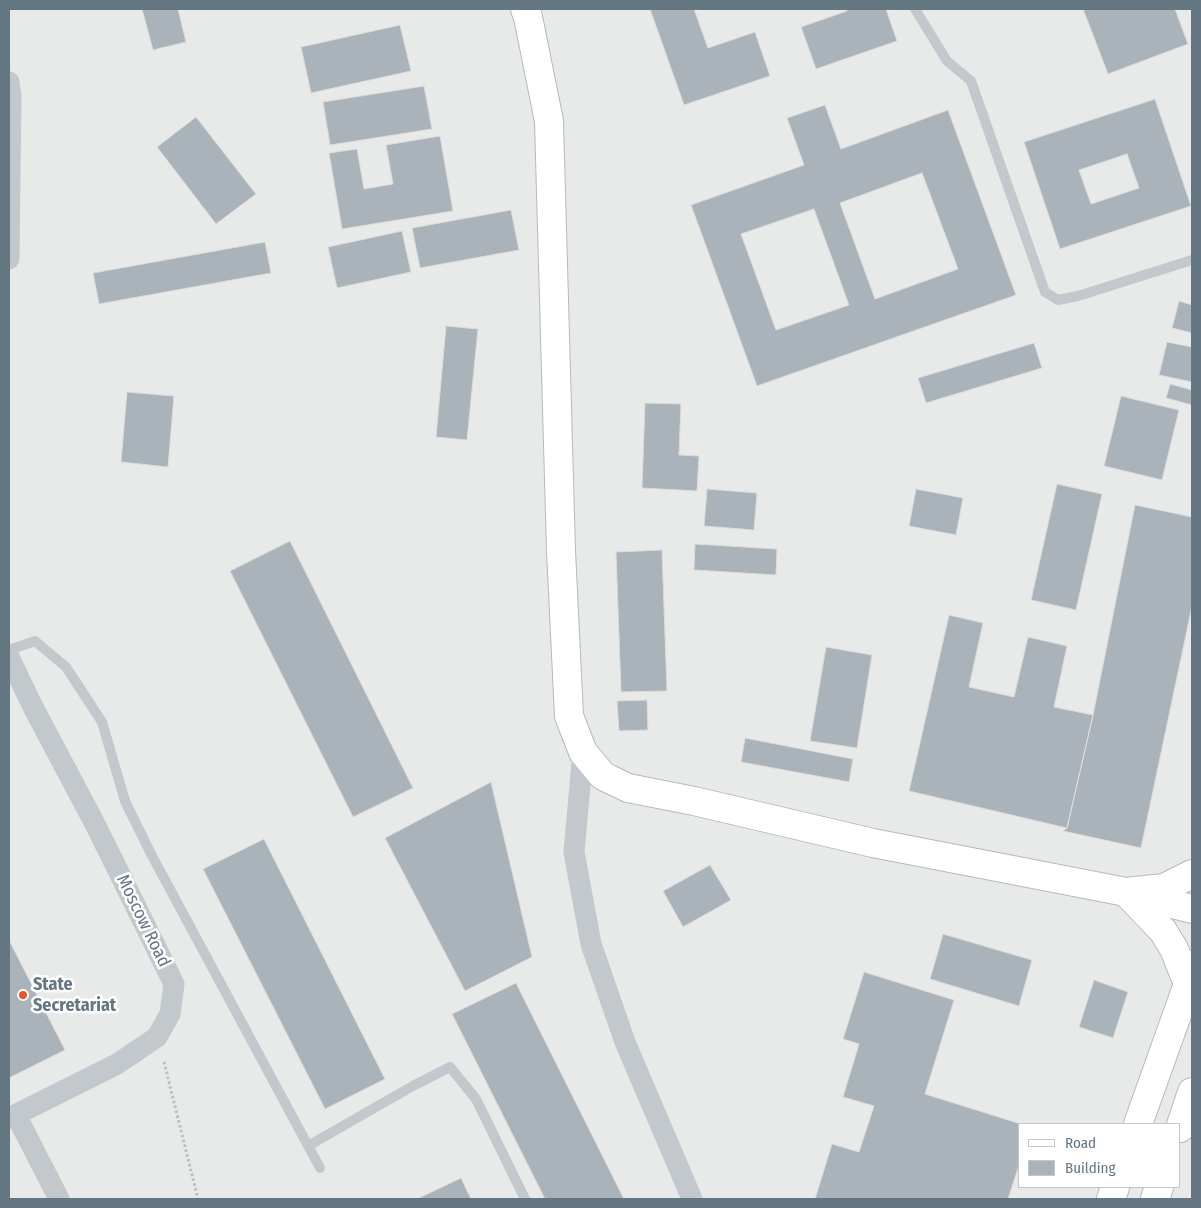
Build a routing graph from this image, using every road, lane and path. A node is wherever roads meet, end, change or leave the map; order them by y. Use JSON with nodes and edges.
{"nodes":[{"id":1,"x":525,"y":9,"type":"edge"},
{"id":2,"x":915,"y":9,"type":"edge"},
{"id":3,"x":9,"y":82,"type":"edge"},
{"id":4,"x":9,"y":259,"type":"edge"},
{"id":5,"x":1192,"y":260,"type":"edge"},
{"id":6,"x":9,"y":650,"type":"edge"},
{"id":7,"x":9,"y":657,"type":"edge"},
{"id":8,"x":583,"y":752,"type":"junction"},
{"id":9,"x":1192,"y":874,"type":"edge"},
{"id":10,"x":1126,"y":892,"type":"junction"},
{"id":11,"x":1192,"y":909,"type":"edge"},
{"id":12,"x":1190,"y":974,"type":"edge"},
{"id":13,"x":157,"y":1037,"type":"junction"},
{"id":14,"x":1192,"y":1092,"type":"edge"},
{"id":15,"x":12,"y":1117,"type":"edge"},
{"id":16,"x":1138,"y":1123,"type":"edge"},
{"id":17,"x":1181,"y":1125,"type":"edge"},
{"id":18,"x":308,"y":1146,"type":"junction"},
{"id":19,"x":320,"y":1168,"type":"dead end"},
{"id":20,"x":59,"y":1199,"type":"edge"},
{"id":21,"x":198,"y":1199,"type":"edge"},
{"id":22,"x":525,"y":1199,"type":"edge"},
{"id":23,"x":692,"y":1199,"type":"edge"}],
"edges":[{"from":1,"to":8,"type":"street"},
{"from":2,"to":5,"type":"lane"},
{"from":3,"to":4,"type":"street"},
{"from":6,"to":18,"type":"lane"},
{"from":7,"to":13,"type":"street","name":"Moscow Road"},
{"from":8,"to":10,"type":"street"},
{"from":8,"to":23,"type":"street"},
{"from":9,"to":10,"type":"street"},
{"from":10,"to":11,"type":"street"},
{"from":10,"to":12,"type":"street"},
{"from":12,"to":16,"type":"street"},
{"from":13,"to":15,"type":"street","name":"Moscow Road"},
{"from":13,"to":21,"type":"path"},
{"from":14,"to":17,"type":"street"},
{"from":15,"to":20,"type":"street"},
{"from":18,"to":19,"type":"lane"},
{"from":18,"to":22,"type":"lane"}]}
